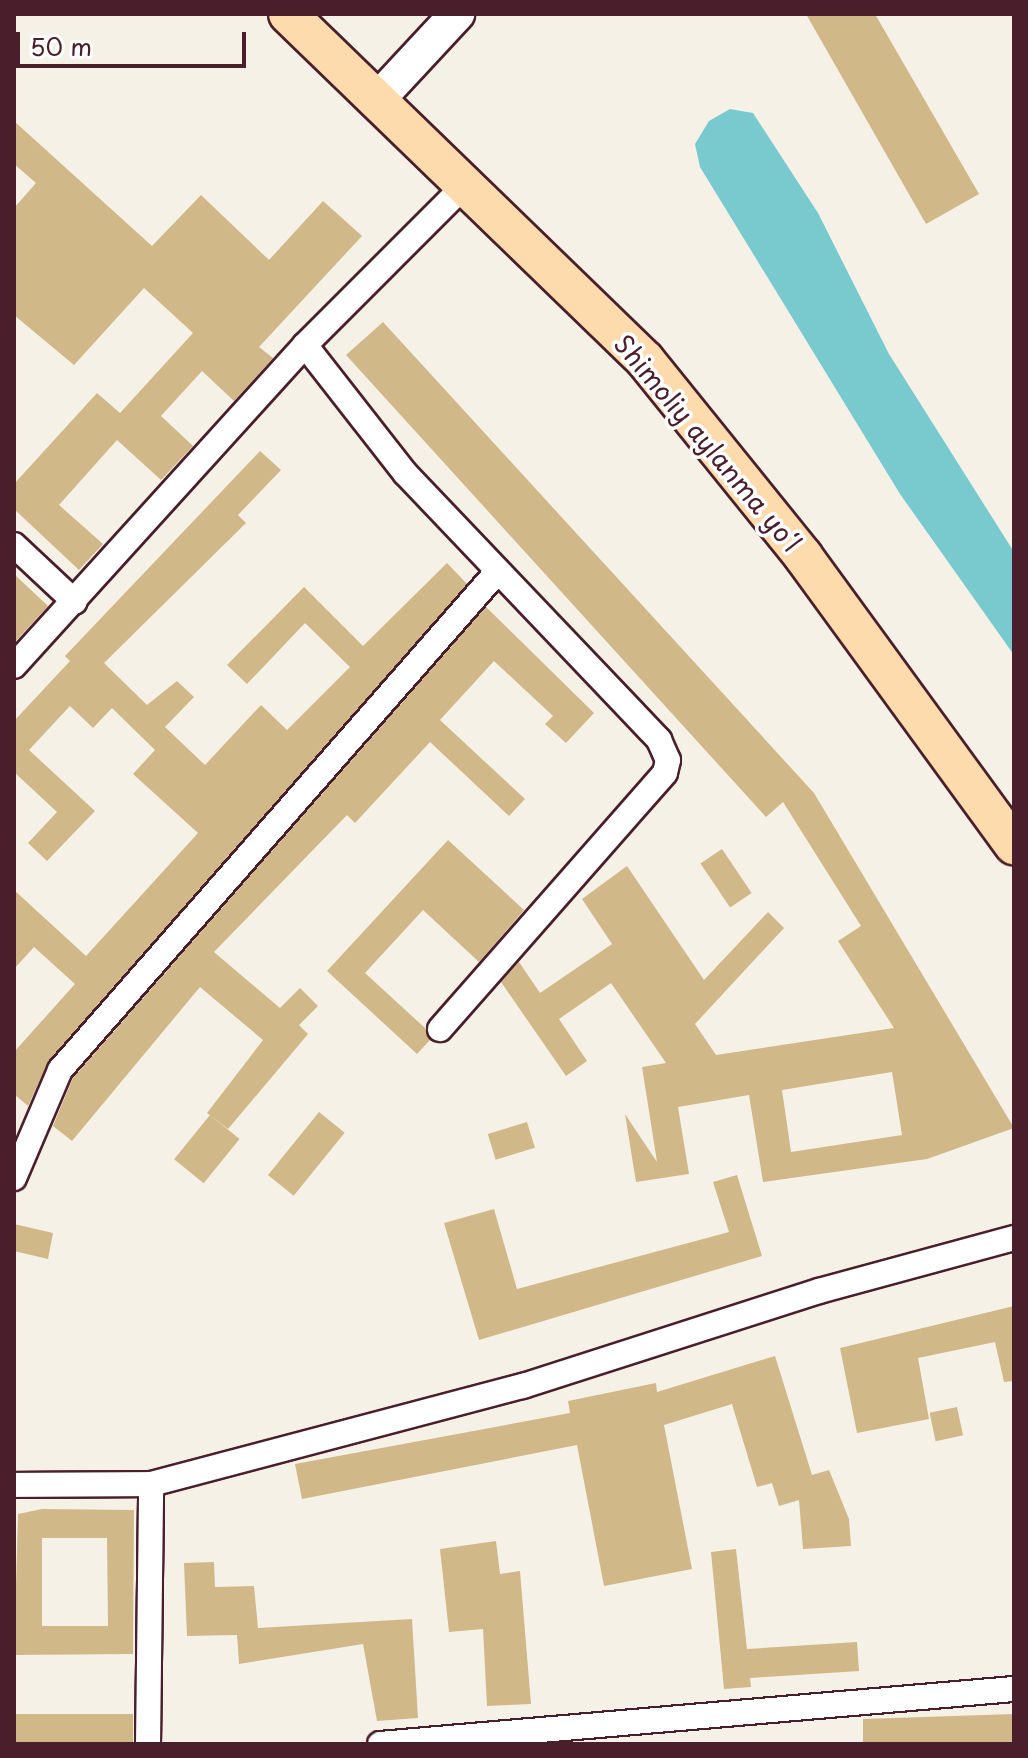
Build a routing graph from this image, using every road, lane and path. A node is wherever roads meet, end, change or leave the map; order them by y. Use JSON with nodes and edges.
{"nodes":[{"id":1,"x":288,"y":14,"type":"edge"},
{"id":2,"x":457,"y":14,"type":"edge"},
{"id":3,"x":379,"y":98,"type":"junction"},
{"id":4,"x":466,"y":184,"type":"junction"},
{"id":5,"x":305,"y":345,"type":"junction"},
{"id":6,"x":14,"y":545,"type":"edge"},
{"id":7,"x":497,"y":572,"type":"junction"},
{"id":8,"x":75,"y":602,"type":"junction"},
{"id":9,"x":14,"y":666,"type":"edge"},
{"id":10,"x":1014,"y":845,"type":"edge"},
{"id":11,"x":440,"y":1029,"type":"dead end"},
{"id":12,"x":14,"y":1178,"type":"edge"},
{"id":13,"x":1014,"y":1238,"type":"edge"},
{"id":14,"x":151,"y":1484,"type":"junction"},
{"id":15,"x":14,"y":1485,"type":"edge"},
{"id":16,"x":1014,"y":1689,"type":"edge"},
{"id":17,"x":148,"y":1744,"type":"edge"},
{"id":18,"x":380,"y":1744,"type":"edge"}],
"edges":[{"from":1,"to":3,"type":"main road","name":"Shimoliy aylanma yoʻl"},
{"from":2,"to":3,"type":"main road"},
{"from":3,"to":4,"type":"main road","name":"Shimoliy aylanma yoʻl"},
{"from":4,"to":5,"type":"street"},
{"from":4,"to":10,"type":"main road","name":"Shimoliy aylanma yoʻl"},
{"from":5,"to":7,"type":"street"},
{"from":5,"to":8,"type":"street"},
{"from":6,"to":8,"type":"street"},
{"from":7,"to":11,"type":"street"},
{"from":7,"to":12,"type":"street"},
{"from":8,"to":9,"type":"street"},
{"from":13,"to":14,"type":"street"},
{"from":14,"to":15,"type":"street"},
{"from":14,"to":17,"type":"street"},
{"from":16,"to":18,"type":"street"}]}
